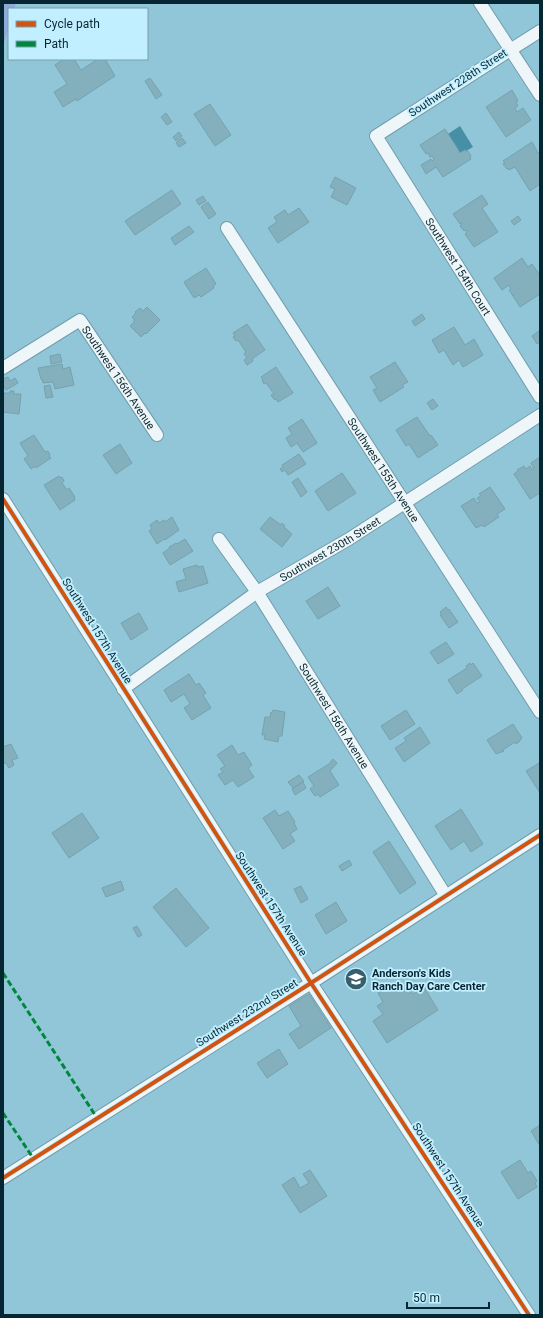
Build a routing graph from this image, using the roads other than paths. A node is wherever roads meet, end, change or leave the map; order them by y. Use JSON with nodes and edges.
{"nodes":[{"id":1,"x":480,"y":3,"type":"edge"},
{"id":2,"x":540,"y":31,"type":"edge"},
{"id":3,"x":510,"y":50,"type":"junction"},
{"id":4,"x":540,"y":95,"type":"edge"},
{"id":5,"x":376,"y":136,"type":"joint"},
{"id":6,"x":227,"y":228,"type":"dead end"},
{"id":7,"x":3,"y":368,"type":"edge"},
{"id":8,"x":540,"y":397,"type":"edge"},
{"id":9,"x":540,"y":414,"type":"edge"},
{"id":10,"x":157,"y":435,"type":"dead end"},
{"id":11,"x":3,"y":499,"type":"edge"},
{"id":12,"x":404,"y":502,"type":"junction"},
{"id":13,"x":219,"y":539,"type":"dead end"},
{"id":14,"x":256,"y":592,"type":"junction"},
{"id":15,"x":124,"y":689,"type":"junction"},
{"id":16,"x":540,"y":712,"type":"edge"},
{"id":17,"x":540,"y":835,"type":"edge"},
{"id":18,"x":446,"y":896,"type":"junction"},
{"id":19,"x":311,"y":983,"type":"junction"},
{"id":20,"x":3,"y":1178,"type":"edge"},
{"id":21,"x":529,"y":1315,"type":"edge"}],
"edges":[{"from":1,"to":3,"type":"street"},
{"from":2,"to":3,"type":"street","name":"Southwest 228th Street"},
{"from":3,"to":4,"type":"street"},
{"from":3,"to":5,"type":"street","name":"Southwest 228th Street"},
{"from":5,"to":8,"type":"street","name":"Southwest 154th Court"},
{"from":6,"to":12,"type":"street","name":"Southwest 155th Avenue"},
{"from":7,"to":10,"type":"street","name":"Southwest 156th Avenue"},
{"from":9,"to":12,"type":"street","name":"Southwest 230th Street"},
{"from":11,"to":15,"type":"street","name":"Southwest 157th Avenue"},
{"from":12,"to":14,"type":"street","name":"Southwest 230th Street"},
{"from":12,"to":16,"type":"street","name":"Southwest 155th Avenue"},
{"from":13,"to":14,"type":"street","name":"Southwest 156th Avenue"},
{"from":14,"to":15,"type":"street","name":"Southwest 230th Street"},
{"from":14,"to":18,"type":"street","name":"Southwest 156th Avenue"},
{"from":15,"to":19,"type":"street","name":"Southwest 157th Avenue"},
{"from":17,"to":18,"type":"street","name":"Southwest 232nd Street"},
{"from":18,"to":19,"type":"street","name":"Southwest 232nd Street"},
{"from":19,"to":20,"type":"street","name":"Southwest 232nd Street"},
{"from":19,"to":21,"type":"street","name":"Southwest 157th Avenue"}]}
